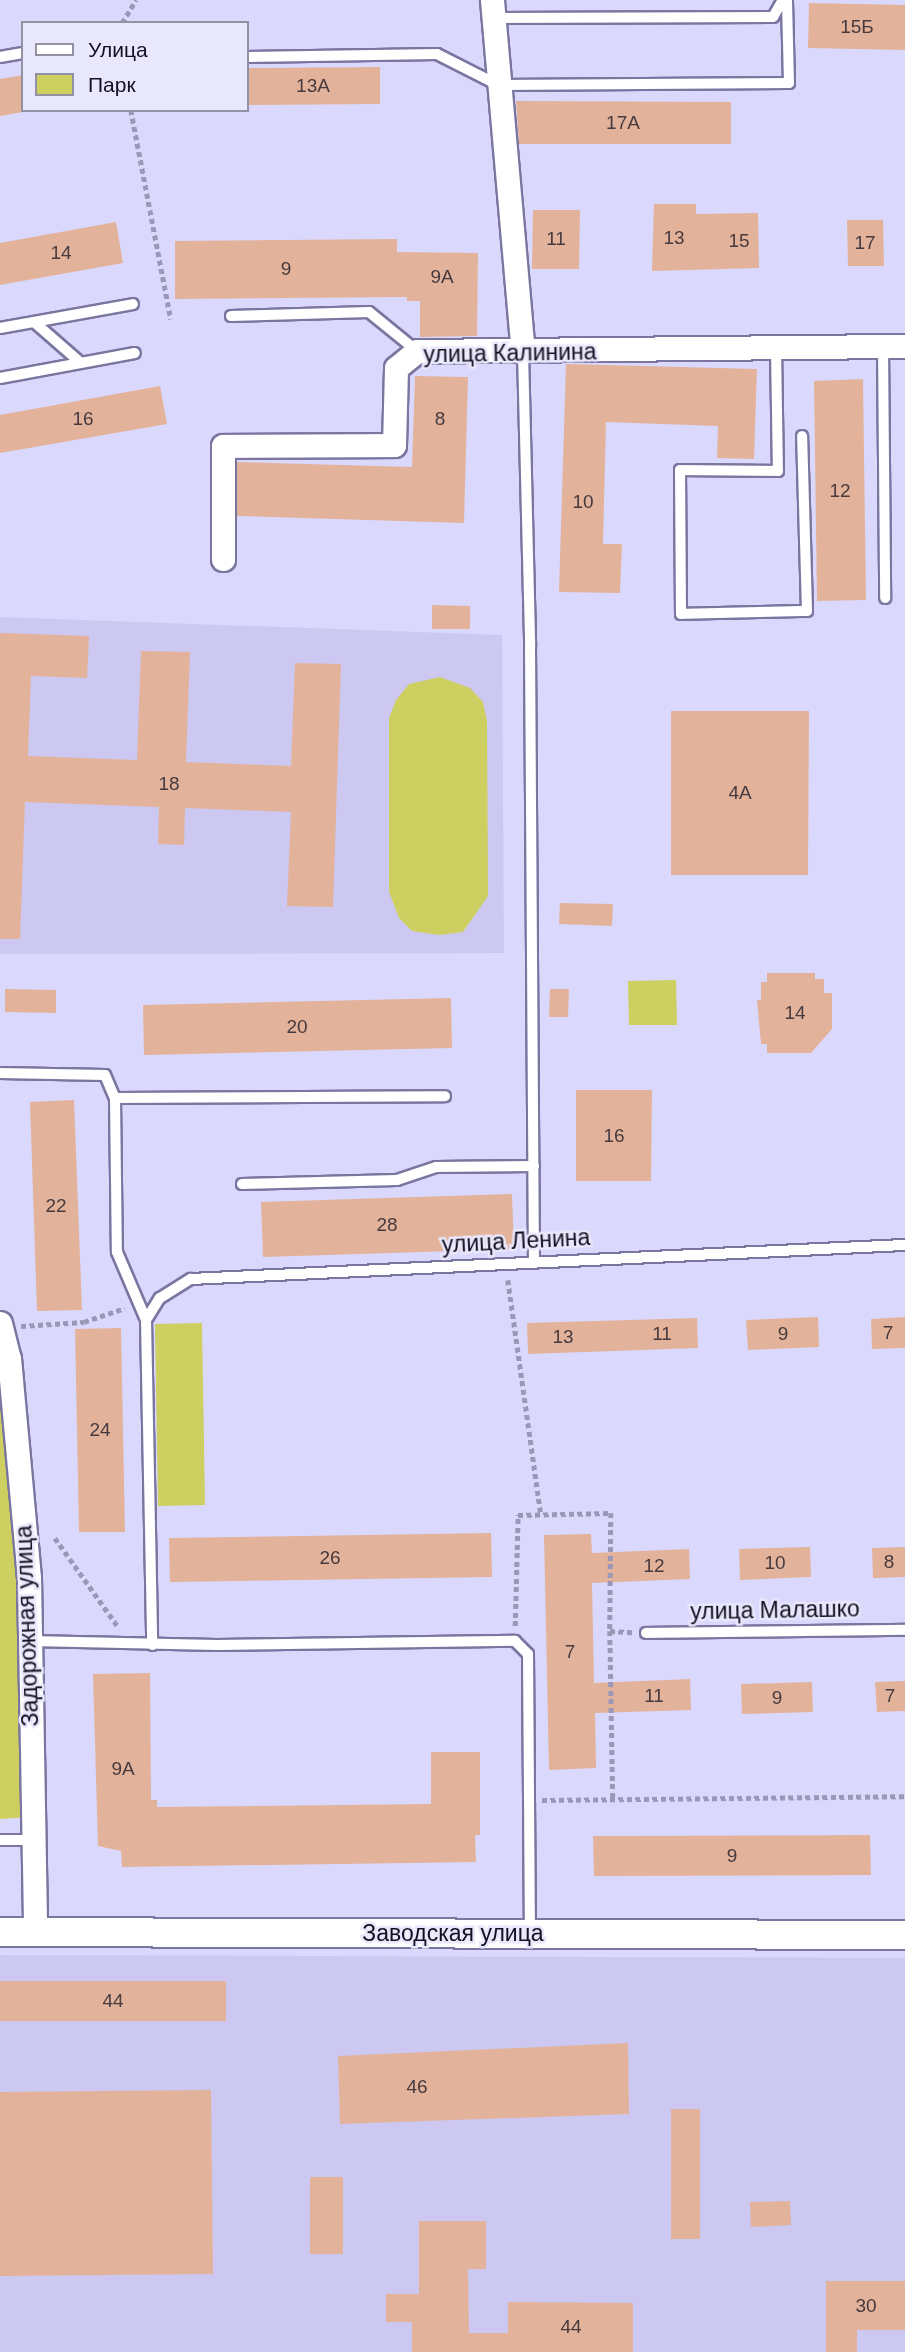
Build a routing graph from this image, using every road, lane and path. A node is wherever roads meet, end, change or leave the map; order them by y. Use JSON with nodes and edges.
{"nodes":[{"id":1,"x":136,"y":0,"type":"edge"},
{"id":2,"x":785,"y":0,"type":"edge"},
{"id":3,"x":492,"y":9,"type":"edge"},
{"id":4,"x":123,"y":21,"type":"edge"},
{"id":5,"x":21,"y":53,"type":"edge"},
{"id":6,"x":0,"y":57,"type":"edge"},
{"id":7,"x":248,"y":57,"type":"edge"},
{"id":8,"x":498,"y":85,"type":"junction"},
{"id":9,"x":131,"y":112,"type":"edge"},
{"id":10,"x":133,"y":304,"type":"dead end"},
{"id":11,"x":231,"y":316,"type":"dead end"},
{"id":12,"x":171,"y":318,"type":"dead end"},
{"id":13,"x":34,"y":322,"type":"junction"},
{"id":14,"x":0,"y":328,"type":"edge"},
{"id":15,"x":894,"y":346,"type":"edge"},
{"id":16,"x":776,"y":348,"type":"junction"},
{"id":17,"x":417,"y":351,"type":"junction"},
{"id":18,"x":523,"y":352,"type":"junction"},
{"id":19,"x":135,"y":353,"type":"dead end"},
{"id":20,"x":81,"y":363,"type":"junction"},
{"id":21,"x":0,"y":378,"type":"edge"},
{"id":22,"x":802,"y":436,"type":"dead end"},
{"id":23,"x":223,"y":559,"type":"dead end"},
{"id":24,"x":885,"y":598,"type":"dead end"},
{"id":25,"x":0,"y":1073,"type":"edge"},
{"id":26,"x":445,"y":1096,"type":"dead end"},
{"id":27,"x":115,"y":1098,"type":"junction"},
{"id":28,"x":534,"y":1166,"type":"junction"},
{"id":29,"x":242,"y":1184,"type":"dead end"},
{"id":30,"x":905,"y":1245,"type":"edge"},
{"id":31,"x":505,"y":1261,"type":"junction"},
{"id":32,"x":534,"y":1261,"type":"junction"},
{"id":33,"x":136,"y":1305,"type":"junction"},
{"id":34,"x":146,"y":1320,"type":"junction"},
{"id":35,"x":0,"y":1325,"type":"edge"},
{"id":36,"x":541,"y":1514,"type":"junction"},
{"id":37,"x":55,"y":1538,"type":"dead end"},
{"id":38,"x":905,"y":1630,"type":"edge"},
{"id":39,"x":610,"y":1631,"type":"junction"},
{"id":40,"x":646,"y":1633,"type":"joint"},
{"id":41,"x":515,"y":1641,"type":"junction"},
{"id":42,"x":30,"y":1642,"type":"junction"},
{"id":43,"x":130,"y":1643,"type":"junction"},
{"id":44,"x":152,"y":1645,"type":"junction"},
{"id":45,"x":905,"y":1796,"type":"edge"},
{"id":46,"x":613,"y":1798,"type":"junction"},
{"id":47,"x":529,"y":1801,"type":"junction"},
{"id":48,"x":0,"y":1840,"type":"edge"},
{"id":49,"x":31,"y":1840,"type":"junction"},
{"id":50,"x":0,"y":1931,"type":"edge"},
{"id":51,"x":35,"y":1931,"type":"junction"},
{"id":52,"x":530,"y":1933,"type":"junction"},
{"id":53,"x":905,"y":1935,"type":"edge"}],
"edges":[{"from":1,"to":4,"type":"path"},
{"from":2,"to":3,"type":"lane"},
{"from":2,"to":8,"type":"lane"},
{"from":3,"to":8,"type":"street"},
{"from":5,"to":6,"type":"lane"},
{"from":7,"to":8,"type":"lane"},
{"from":8,"to":18,"type":"street"},
{"from":9,"to":12,"type":"path"},
{"from":10,"to":13,"type":"lane"},
{"from":11,"to":17,"type":"lane"},
{"from":13,"to":14,"type":"lane"},
{"from":13,"to":20,"type":"lane"},
{"from":15,"to":16,"type":"street","name":"улица Калинина"},
{"from":15,"to":24,"type":"lane"},
{"from":16,"to":18,"type":"street","name":"улица Калинина"},
{"from":16,"to":22,"type":"lane"},
{"from":17,"to":18,"type":"street","name":"улица Калинина"},
{"from":17,"to":23,"type":"street","name":"улица Калинина"},
{"from":18,"to":28,"type":"lane"},
{"from":19,"to":20,"type":"lane"},
{"from":20,"to":21,"type":"lane"},
{"from":25,"to":27,"type":"lane"},
{"from":26,"to":27,"type":"lane"},
{"from":27,"to":33,"type":"lane"},
{"from":28,"to":29,"type":"lane"},
{"from":28,"to":32,"type":"lane"},
{"from":30,"to":32,"type":"lane","name":"улица Ленина"},
{"from":31,"to":32,"type":"lane","name":"улица Ленина"},
{"from":31,"to":34,"type":"lane","name":"улица Ленина"},
{"from":31,"to":36,"type":"path"},
{"from":33,"to":34,"type":"lane"},
{"from":33,"to":35,"type":"path"},
{"from":34,"to":44,"type":"lane"},
{"from":35,"to":42,"type":"street","name":"Задорожная улица"},
{"from":36,"to":39,"type":"path"},
{"from":36,"to":41,"type":"path"},
{"from":37,"to":43,"type":"path"},
{"from":38,"to":40,"type":"lane","name":"улица Малашко"},
{"from":39,"to":40,"type":"path"},
{"from":39,"to":46,"type":"path"},
{"from":41,"to":44,"type":"lane"},
{"from":41,"to":47,"type":"lane"},
{"from":42,"to":43,"type":"lane"},
{"from":42,"to":49,"type":"street","name":"Задорожная улица"},
{"from":43,"to":44,"type":"lane"},
{"from":45,"to":46,"type":"path"},
{"from":46,"to":47,"type":"path"},
{"from":47,"to":52,"type":"lane"},
{"from":48,"to":49,"type":"lane"},
{"from":49,"to":51,"type":"street","name":"Задорожная улица"},
{"from":50,"to":51,"type":"street","name":"Заводская улица"},
{"from":51,"to":52,"type":"street","name":"Заводская улица"},
{"from":52,"to":53,"type":"street","name":"Заводская улица"}]}
